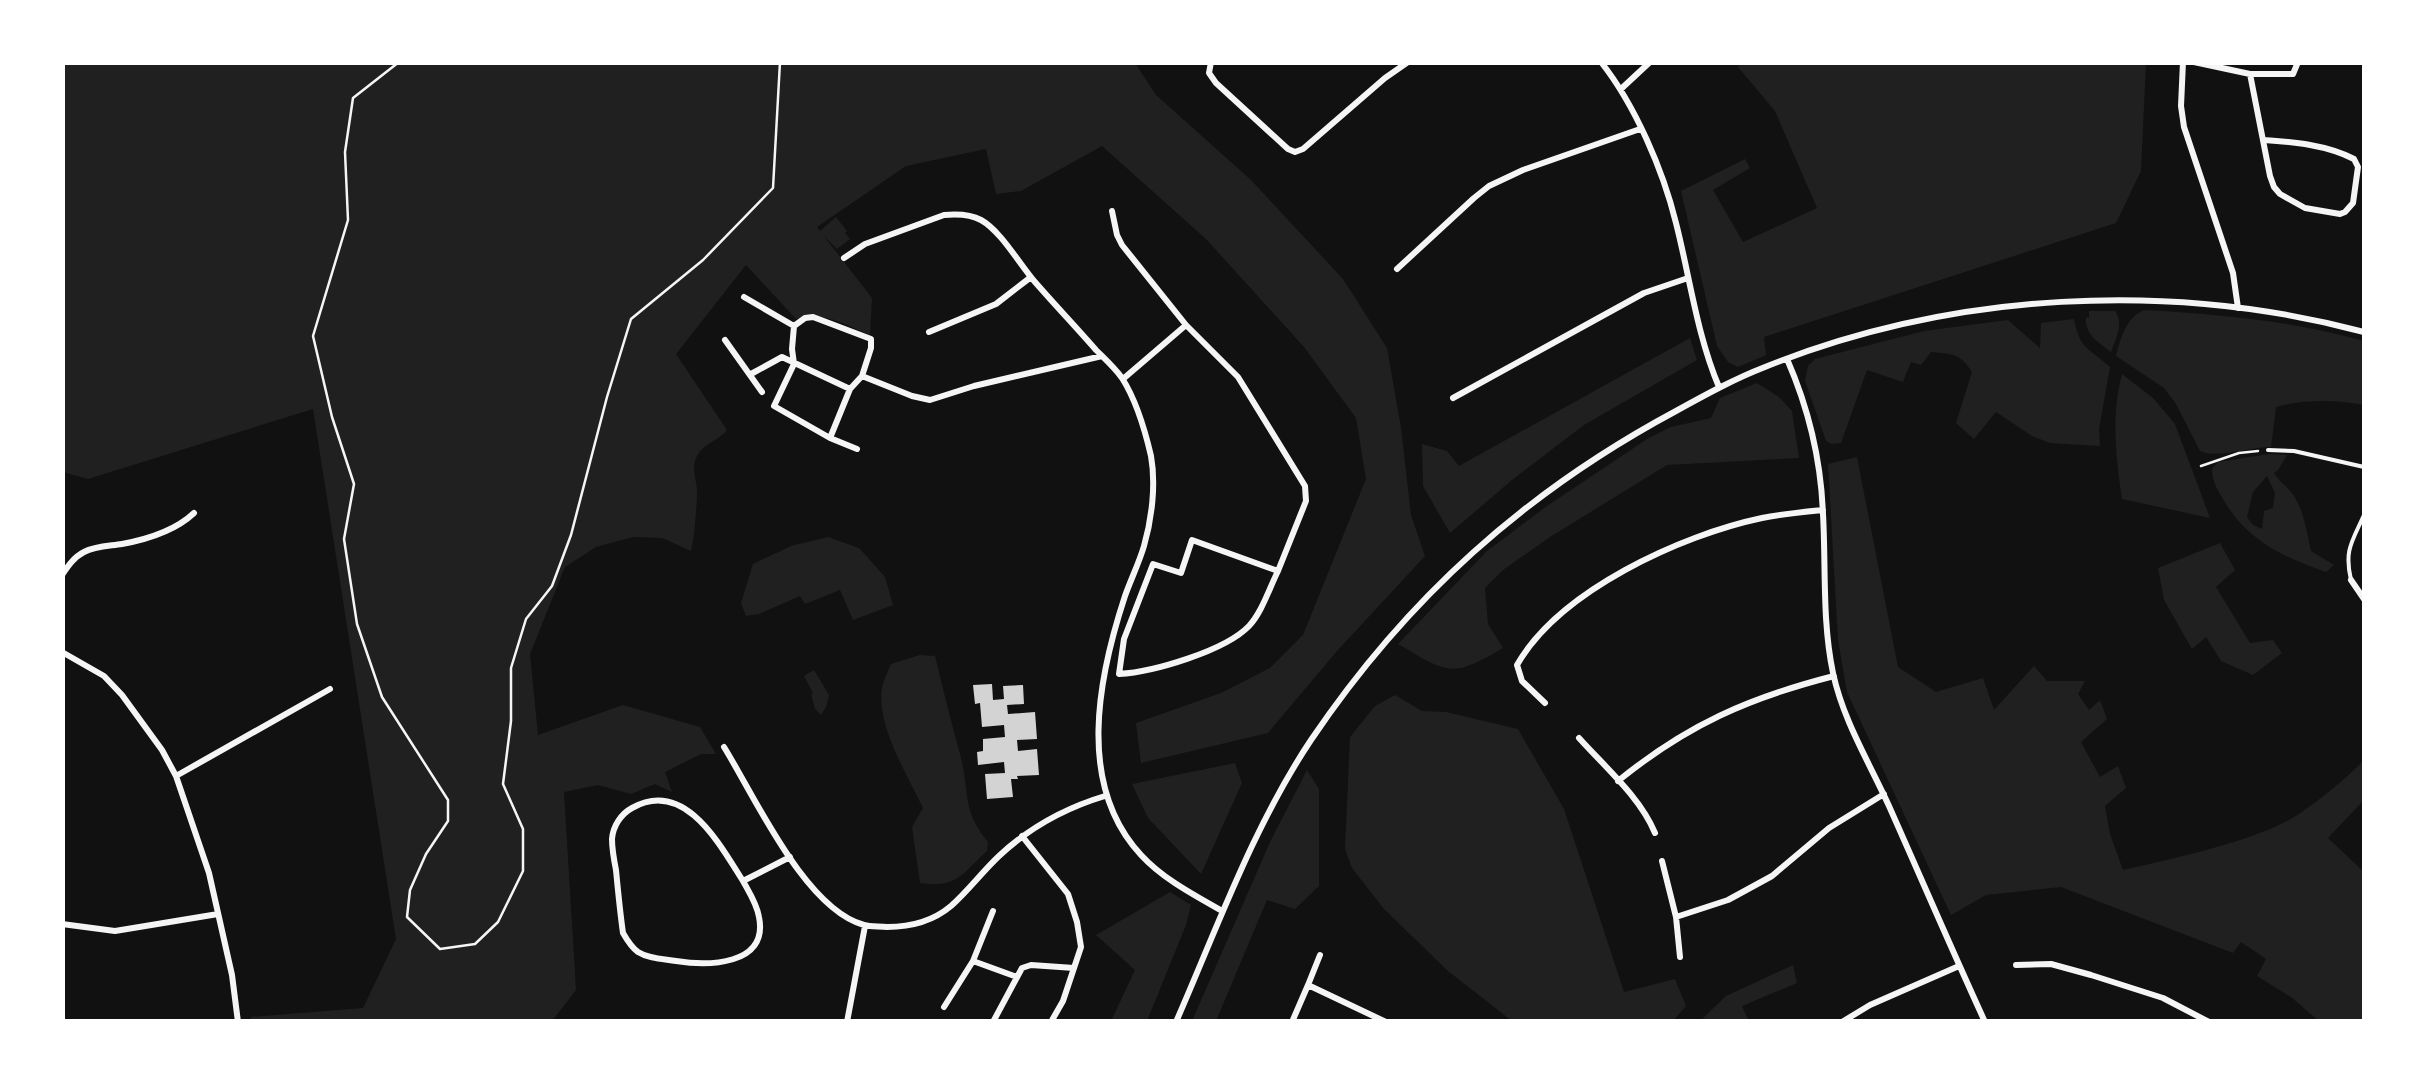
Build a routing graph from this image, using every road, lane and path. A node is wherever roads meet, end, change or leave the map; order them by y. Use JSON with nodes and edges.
{"nodes":[{"id":1,"x":399,"y":62,"type":"edge"},
{"id":2,"x":780,"y":62,"type":"edge"},
{"id":3,"x":1211,"y":62,"type":"edge"},
{"id":4,"x":1408,"y":62,"type":"edge"},
{"id":5,"x":1602,"y":62,"type":"edge"},
{"id":6,"x":1650,"y":62,"type":"edge"},
{"id":7,"x":2184,"y":62,"type":"edge"},
{"id":8,"x":2194,"y":62,"type":"edge"},
{"id":9,"x":2298,"y":62,"type":"edge"},
{"id":10,"x":2250,"y":74,"type":"junction"},
{"id":11,"x":1622,"y":89,"type":"junction"},
{"id":12,"x":1640,"y":129,"type":"junction"},
{"id":13,"x":2264,"y":140,"type":"junction"},
{"id":14,"x":1112,"y":212,"type":"dead end"},
{"id":15,"x":844,"y":258,"type":"dead end"},
{"id":16,"x":1398,"y":269,"type":"dead end"},
{"id":17,"x":1031,"y":277,"type":"junction"},
{"id":18,"x":1688,"y":278,"type":"junction"},
{"id":19,"x":744,"y":296,"type":"dead end"},
{"id":20,"x":2238,"y":308,"type":"junction"},
{"id":21,"x":1186,"y":325,"type":"junction"},
{"id":22,"x":794,"y":326,"type":"junction"},
{"id":23,"x":929,"y":332,"type":"dead end"},
{"id":24,"x":2364,"y":332,"type":"edge"},
{"id":25,"x":726,"y":340,"type":"dead end"},
{"id":26,"x":1102,"y":356,"type":"junction"},
{"id":27,"x":1788,"y":359,"type":"junction"},
{"id":28,"x":794,"y":364,"type":"junction"},
{"id":29,"x":751,"y":374,"type":"junction"},
{"id":30,"x":862,"y":376,"type":"junction"},
{"id":31,"x":1123,"y":380,"type":"junction"},
{"id":32,"x":1719,"y":387,"type":"junction"},
{"id":33,"x":850,"y":389,"type":"junction"},
{"id":34,"x":762,"y":392,"type":"dead end"},
{"id":35,"x":1453,"y":398,"type":"dead end"},
{"id":36,"x":830,"y":438,"type":"junction"},
{"id":37,"x":857,"y":449,"type":"dead end"},
{"id":38,"x":2268,"y":450,"type":"joint"},
{"id":39,"x":2201,"y":466,"type":"dead end"},
{"id":40,"x":2364,"y":467,"type":"edge"},
{"id":41,"x":1823,"y":510,"type":"junction"},
{"id":42,"x":194,"y":512,"type":"dead end"},
{"id":43,"x":2364,"y":515,"type":"edge"},
{"id":44,"x":1278,"y":572,"type":"junction"},
{"id":45,"x":62,"y":575,"type":"edge"},
{"id":46,"x":2351,"y":580,"type":"joint"},
{"id":47,"x":2364,"y":598,"type":"edge"},
{"id":48,"x":62,"y":652,"type":"edge"},
{"id":49,"x":1834,"y":676,"type":"junction"},
{"id":50,"x":330,"y":689,"type":"dead end"},
{"id":51,"x":1544,"y":702,"type":"dead end"},
{"id":52,"x":1579,"y":738,"type":"dead end"},
{"id":53,"x":724,"y":747,"type":"dead end"},
{"id":54,"x":176,"y":776,"type":"junction"},
{"id":55,"x":1618,"y":780,"type":"junction"},
{"id":56,"x":1884,"y":794,"type":"junction"},
{"id":57,"x":1106,"y":796,"type":"junction"},
{"id":58,"x":1656,"y":833,"type":"dead end"},
{"id":59,"x":1022,"y":836,"type":"junction"},
{"id":60,"x":790,"y":857,"type":"junction"},
{"id":61,"x":1662,"y":861,"type":"dead end"},
{"id":62,"x":743,"y":881,"type":"junction"},
{"id":63,"x":993,"y":911,"type":"dead end"},
{"id":64,"x":1222,"y":911,"type":"junction"},
{"id":65,"x":218,"y":914,"type":"junction"},
{"id":66,"x":1676,"y":917,"type":"junction"},
{"id":67,"x":62,"y":924,"type":"edge"},
{"id":68,"x":865,"y":926,"type":"junction"},
{"id":69,"x":1320,"y":955,"type":"dead end"},
{"id":70,"x":1680,"y":957,"type":"dead end"},
{"id":71,"x":973,"y":961,"type":"junction"},
{"id":72,"x":2016,"y":965,"type":"dead end"},
{"id":73,"x":1959,"y":966,"type":"junction"},
{"id":74,"x":1074,"y":968,"type":"junction"},
{"id":75,"x":1016,"y":977,"type":"junction"},
{"id":76,"x":1308,"y":986,"type":"junction"},
{"id":77,"x":944,"y":1007,"type":"dead end"},
{"id":78,"x":238,"y":1022,"type":"edge"},
{"id":79,"x":847,"y":1022,"type":"edge"},
{"id":80,"x":993,"y":1022,"type":"edge"},
{"id":81,"x":1051,"y":1022,"type":"edge"},
{"id":82,"x":1176,"y":1022,"type":"edge"},
{"id":83,"x":1292,"y":1022,"type":"edge"},
{"id":84,"x":1386,"y":1022,"type":"edge"},
{"id":85,"x":1842,"y":1022,"type":"edge"},
{"id":86,"x":1985,"y":1022,"type":"edge"},
{"id":87,"x":2210,"y":1022,"type":"edge"}],
"edges":[{"from":1,"to":2,"type":"path"},
{"from":3,"to":4,"type":"street"},
{"from":5,"to":11,"type":"street"},
{"from":6,"to":11,"type":"street"},
{"from":7,"to":20,"type":"street"},
{"from":8,"to":10,"type":"street"},
{"from":9,"to":10,"type":"street"},
{"from":10,"to":13,"type":"street"},
{"from":11,"to":12,"type":"street"},
{"from":12,"to":16,"type":"street"},
{"from":12,"to":18,"type":"street"},
{"from":13,"to":13,"type":"street"},
{"from":14,"to":21,"type":"street"},
{"from":15,"to":17,"type":"street"},
{"from":17,"to":23,"type":"street"},
{"from":17,"to":26,"type":"street"},
{"from":18,"to":32,"type":"street"},
{"from":18,"to":35,"type":"street"},
{"from":19,"to":22,"type":"street"},
{"from":20,"to":24,"type":"street"},
{"from":20,"to":27,"type":"street"},
{"from":21,"to":31,"type":"street"},
{"from":21,"to":44,"type":"street"},
{"from":22,"to":28,"type":"street"},
{"from":22,"to":30,"type":"street"},
{"from":25,"to":29,"type":"street"},
{"from":26,"to":30,"type":"street"},
{"from":26,"to":31,"type":"street"},
{"from":27,"to":32,"type":"street"},
{"from":27,"to":41,"type":"street"},
{"from":28,"to":29,"type":"street"},
{"from":28,"to":33,"type":"street"},
{"from":28,"to":36,"type":"street"},
{"from":29,"to":34,"type":"street"},
{"from":30,"to":33,"type":"street"},
{"from":31,"to":57,"type":"street"},
{"from":32,"to":64,"type":"street"},
{"from":33,"to":36,"type":"street"},
{"from":36,"to":37,"type":"street"},
{"from":38,"to":39,"type":"path"},
{"from":38,"to":40,"type":"lane"},
{"from":41,"to":49,"type":"street"},
{"from":41,"to":51,"type":"street"},
{"from":42,"to":45,"type":"street"},
{"from":43,"to":46,"type":"lane"},
{"from":44,"to":44,"type":"street"},
{"from":46,"to":47,"type":"street"},
{"from":48,"to":54,"type":"street"},
{"from":49,"to":55,"type":"street"},
{"from":49,"to":56,"type":"street"},
{"from":50,"to":54,"type":"street"},
{"from":52,"to":55,"type":"street"},
{"from":53,"to":60,"type":"street"},
{"from":54,"to":65,"type":"street"},
{"from":55,"to":58,"type":"street"},
{"from":56,"to":66,"type":"street"},
{"from":56,"to":73,"type":"street"},
{"from":57,"to":59,"type":"street"},
{"from":57,"to":64,"type":"street"},
{"from":59,"to":68,"type":"street"},
{"from":59,"to":74,"type":"street"},
{"from":60,"to":62,"type":"street"},
{"from":60,"to":68,"type":"street"},
{"from":61,"to":66,"type":"street"},
{"from":62,"to":62,"type":"street"},
{"from":63,"to":71,"type":"street"},
{"from":64,"to":82,"type":"street"},
{"from":65,"to":67,"type":"street"},
{"from":65,"to":78,"type":"street"},
{"from":66,"to":70,"type":"street"},
{"from":68,"to":79,"type":"street"},
{"from":69,"to":76,"type":"street"},
{"from":71,"to":75,"type":"street"},
{"from":71,"to":77,"type":"street"},
{"from":72,"to":87,"type":"street"},
{"from":73,"to":85,"type":"street"},
{"from":73,"to":86,"type":"street"},
{"from":74,"to":75,"type":"street"},
{"from":74,"to":81,"type":"street"},
{"from":75,"to":80,"type":"street"},
{"from":76,"to":83,"type":"street"},
{"from":76,"to":84,"type":"street"}]}
